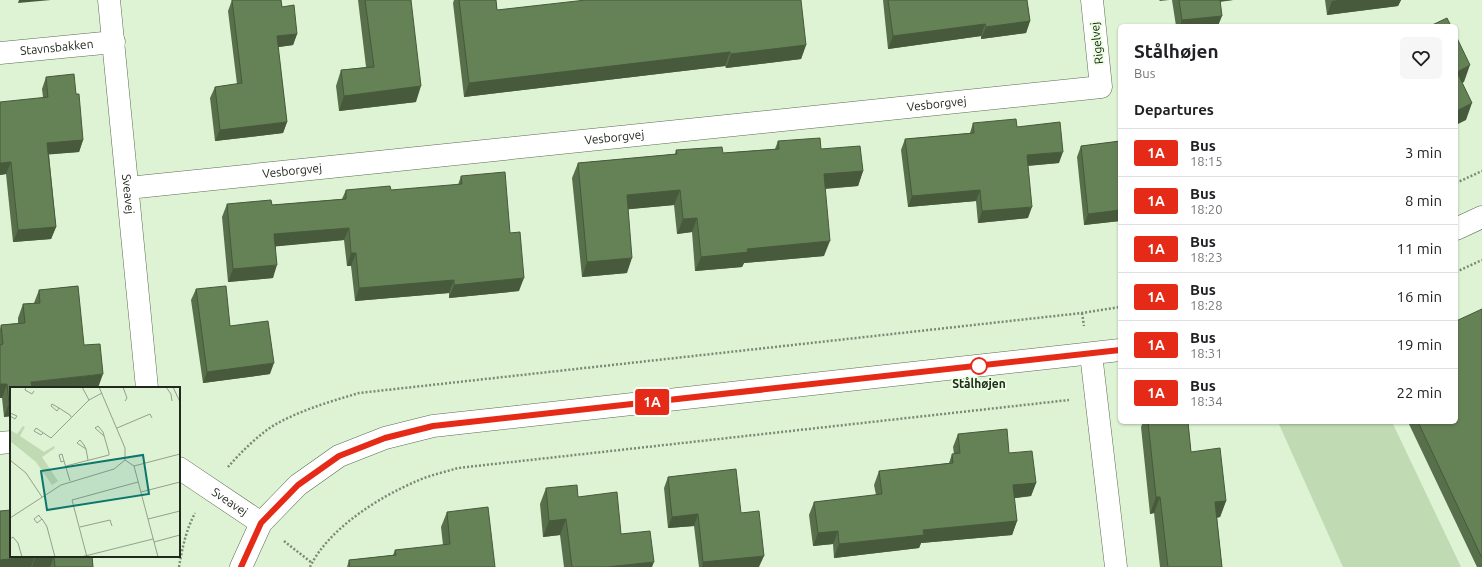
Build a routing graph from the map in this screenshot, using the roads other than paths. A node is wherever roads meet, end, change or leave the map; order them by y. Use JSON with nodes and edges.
{"nodes":[{"id":1,"x":109,"y":0,"type":"edge"},
{"id":2,"x":1092,"y":0,"type":"edge"},
{"id":3,"x":114,"y":42,"type":"junction"},
{"id":4,"x":0,"y":53,"type":"edge"},
{"id":5,"x":1101,"y":87,"type":"joint"},
{"id":6,"x":128,"y":188,"type":"junction"},
{"id":7,"x":1482,"y":217,"type":"edge"},
{"id":8,"x":1458,"y":228,"type":"edge"},
{"id":9,"x":1118,"y":350,"type":"edge"},
{"id":10,"x":1091,"y":354,"type":"junction"},
{"id":11,"x":147,"y":387,"type":"edge"},
{"id":12,"x":10,"y":442,"type":"edge"},
{"id":13,"x":0,"y":443,"type":"edge"},
{"id":14,"x":180,"y":469,"type":"edge"},
{"id":15,"x":261,"y":523,"type":"junction"},
{"id":16,"x":241,"y":567,"type":"edge"},
{"id":17,"x":1116,"y":567,"type":"edge"}],
"edges":[{"from":1,"to":3,"type":"street","name":"Sveavej"},
{"from":2,"to":5,"type":"street","name":"Rigelvej"},
{"from":3,"to":4,"type":"street","name":"Stavnsbakken"},
{"from":3,"to":6,"type":"street","name":"Sveavej"},
{"from":5,"to":6,"type":"street","name":"Vesborgvej"},
{"from":6,"to":11,"type":"street","name":"Sveavej"},
{"from":7,"to":8,"type":"street"},
{"from":9,"to":10,"type":"street"},
{"from":10,"to":15,"type":"street"},
{"from":10,"to":17,"type":"street"},
{"from":12,"to":13,"type":"street"},
{"from":14,"to":15,"type":"street","name":"Sveavej"},
{"from":15,"to":16,"type":"street"}]}
